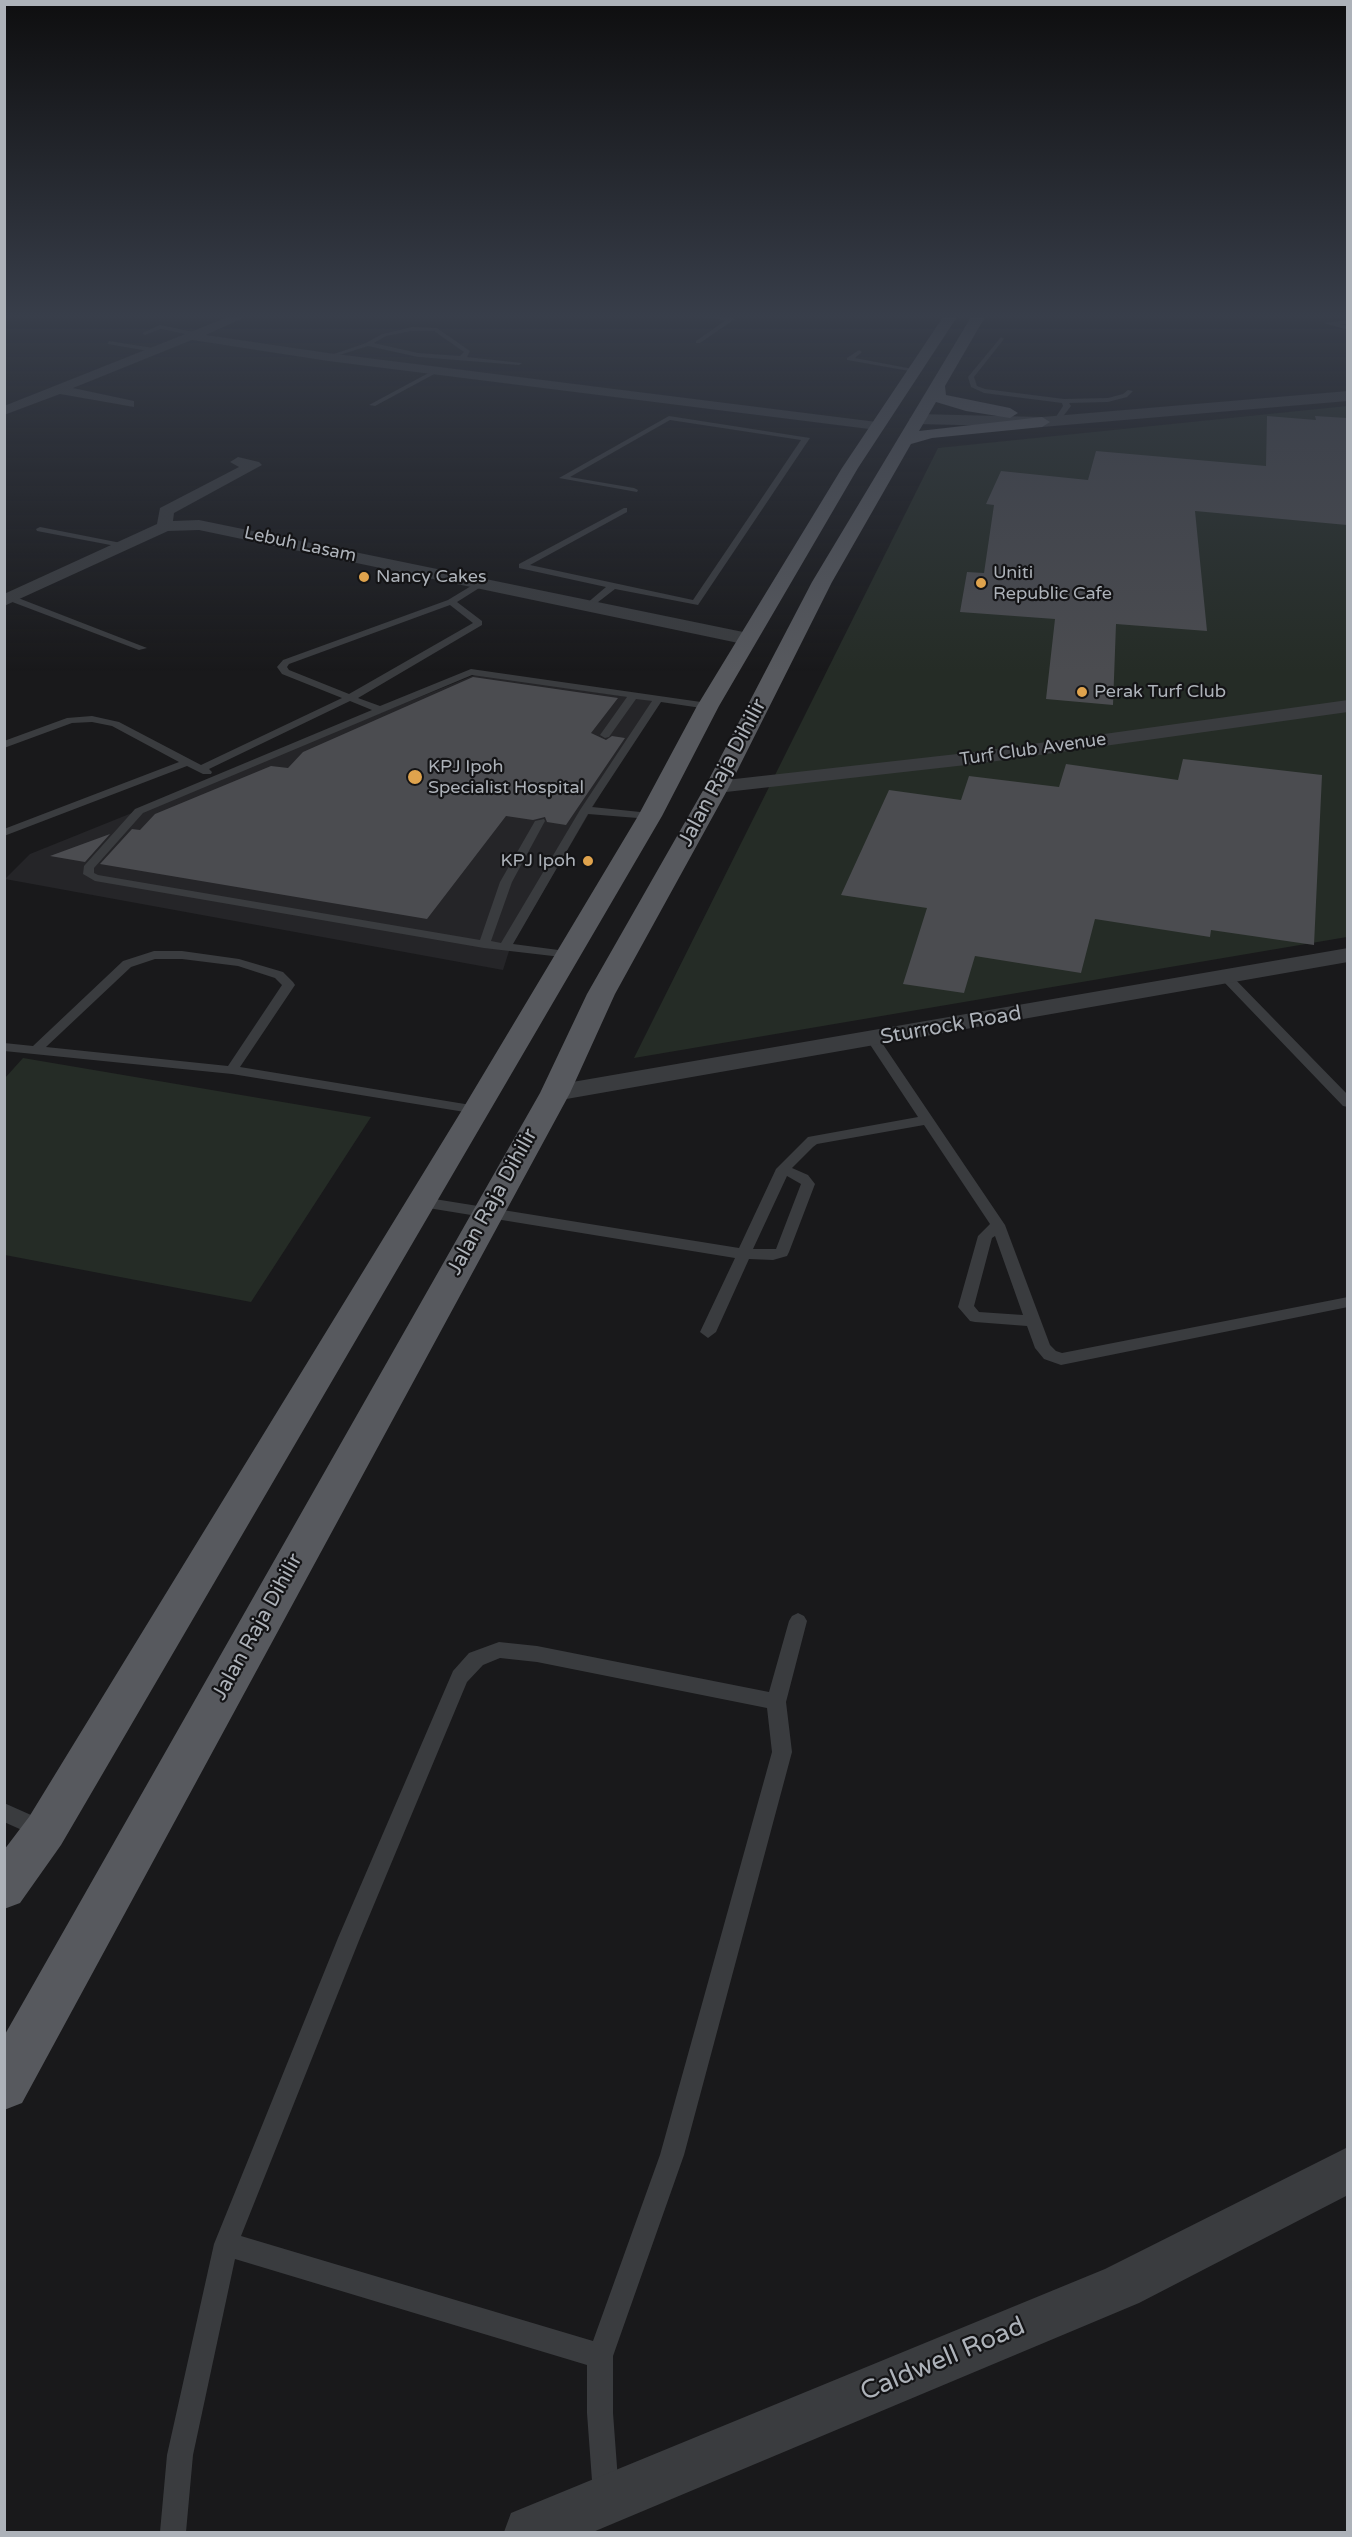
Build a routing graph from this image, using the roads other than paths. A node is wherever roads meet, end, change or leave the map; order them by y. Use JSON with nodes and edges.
{"nodes":[{"id":1,"x":638,"y":435,"type":"edge"},
{"id":2,"x":789,"y":435,"type":"edge"},
{"id":3,"x":871,"y":435,"type":"edge"},
{"id":4,"x":891,"y":435,"type":"edge"},
{"id":5,"x":907,"y":435,"type":"edge"},
{"id":6,"x":923,"y":435,"type":"edge"},
{"id":7,"x":905,"y":441,"type":"junction"},
{"id":8,"x":238,"y":462,"type":"dead end"},
{"id":9,"x":850,"y":468,"type":"junction"},
{"id":10,"x":634,"y":490,"type":"dead end"},
{"id":11,"x":624,"y":510,"type":"dead end"},
{"id":12,"x":165,"y":526,"type":"junction"},
{"id":13,"x":40,"y":529,"type":"dead end"},
{"id":14,"x":121,"y":545,"type":"junction"},
{"id":15,"x":481,"y":583,"type":"junction"},
{"id":16,"x":613,"y":586,"type":"junction"},
{"id":17,"x":7,"y":600,"type":"edge"},
{"id":18,"x":451,"y":602,"type":"junction"},
{"id":19,"x":589,"y":606,"type":"junction"},
{"id":20,"x":748,"y":639,"type":"junction"},
{"id":21,"x":142,"y":648,"type":"dead end"},
{"id":22,"x":633,"y":696,"type":"junction"},
{"id":23,"x":350,"y":698,"type":"junction"},
{"id":24,"x":658,"y":700,"type":"junction"},
{"id":25,"x":1347,"y":705,"type":"edge"},
{"id":26,"x":708,"y":706,"type":"junction"},
{"id":27,"x":378,"y":709,"type":"junction"},
{"id":28,"x":605,"y":735,"type":"dead end"},
{"id":29,"x":4,"y":745,"type":"edge"},
{"id":30,"x":188,"y":762,"type":"junction"},
{"id":31,"x":200,"y":769,"type":"junction"},
{"id":32,"x":218,"y":778,"type":"junction"},
{"id":33,"x":717,"y":787,"type":"junction"},
{"id":34,"x":585,"y":810,"type":"junction"},
{"id":35,"x":650,"y":816,"type":"junction"},
{"id":36,"x":540,"y":821,"type":"dead end"},
{"id":37,"x":4,"y":833,"type":"edge"},
{"id":38,"x":691,"y":835,"type":"junction"},
{"id":39,"x":484,"y":944,"type":"junction"},
{"id":40,"x":506,"y":948,"type":"junction"},
{"id":41,"x":566,"y":955,"type":"junction"},
{"id":42,"x":1347,"y":956,"type":"edge"},
{"id":43,"x":1226,"y":977,"type":"junction"},
{"id":44,"x":873,"y":1040,"type":"junction"},
{"id":45,"x":4,"y":1047,"type":"edge"},
{"id":46,"x":35,"y":1051,"type":"junction"},
{"id":47,"x":232,"y":1070,"type":"junction"},
{"id":48,"x":555,"y":1093,"type":"junction"},
{"id":49,"x":1347,"y":1103,"type":"edge"},
{"id":50,"x":477,"y":1110,"type":"junction"},
{"id":51,"x":928,"y":1120,"type":"junction"},
{"id":52,"x":783,"y":1169,"type":"junction"},
{"id":53,"x":422,"y":1202,"type":"junction"},
{"id":54,"x":487,"y":1213,"type":"junction"},
{"id":55,"x":998,"y":1225,"type":"junction"},
{"id":56,"x":744,"y":1254,"type":"junction"},
{"id":57,"x":1347,"y":1302,"type":"edge"},
{"id":58,"x":1033,"y":1321,"type":"junction"},
{"id":59,"x":708,"y":1332,"type":"dead end"},
{"id":60,"x":798,"y":1622,"type":"dead end"},
{"id":61,"x":776,"y":1702,"type":"junction"},
{"id":62,"x":4,"y":1812,"type":"edge"},
{"id":63,"x":45,"y":1831,"type":"junction"},
{"id":64,"x":8,"y":1878,"type":"edge"},
{"id":65,"x":4,"y":2085,"type":"edge"},
{"id":66,"x":1347,"y":2170,"type":"edge"},
{"id":67,"x":226,"y":2244,"type":"junction"},
{"id":68,"x":600,"y":2356,"type":"junction"},
{"id":69,"x":607,"y":2500,"type":"junction"},
{"id":70,"x":173,"y":2532,"type":"edge"},
{"id":71,"x":530,"y":2532,"type":"edge"}],
"edges":[{"from":1,"to":10,"type":"lane"},
{"from":2,"to":16,"type":"lane"},
{"from":3,"to":9,"type":"main road","name":"Jalan Raja Dihilir"},
{"from":4,"to":9,"type":"main road"},
{"from":5,"to":7,"type":"main road","name":"Jalan Raja Dihilir"},
{"from":6,"to":7,"type":"main road"},
{"from":7,"to":33,"type":"main road","name":"Jalan Raja Dihilir"},
{"from":8,"to":12,"type":"street"},
{"from":9,"to":20,"type":"main road","name":"Jalan Raja Dihilir"},
{"from":11,"to":16,"type":"lane"},
{"from":12,"to":14,"type":"street","name":"Lebuh Lasam"},
{"from":12,"to":15,"type":"street","name":"Lebuh Lasam"},
{"from":13,"to":14,"type":"lane"},
{"from":14,"to":17,"type":"street","name":"Lebuh Lasam"},
{"from":15,"to":18,"type":"lane"},
{"from":15,"to":19,"type":"street","name":"Lebuh Lasam"},
{"from":16,"to":19,"type":"lane"},
{"from":17,"to":21,"type":"lane"},
{"from":18,"to":23,"type":"lane"},
{"from":18,"to":23,"type":"lane"},
{"from":19,"to":20,"type":"street","name":"Lebuh Lasam"},
{"from":20,"to":26,"type":"main road","name":"Jalan Raja Dihilir"},
{"from":22,"to":24,"type":"lane"},
{"from":22,"to":27,"type":"lane"},
{"from":22,"to":28,"type":"lane"},
{"from":23,"to":27,"type":"lane"},
{"from":23,"to":31,"type":"lane"},
{"from":24,"to":26,"type":"lane"},
{"from":24,"to":34,"type":"lane"},
{"from":25,"to":33,"type":"street","name":"Turf Club Avenue"},
{"from":26,"to":35,"type":"main road","name":"Jalan Raja Dihilir"},
{"from":27,"to":32,"type":"lane"},
{"from":29,"to":30,"type":"lane"},
{"from":30,"to":31,"type":"lane"},
{"from":30,"to":37,"type":"lane"},
{"from":31,"to":32,"type":"lane"},
{"from":32,"to":39,"type":"lane"},
{"from":33,"to":38,"type":"main road","name":"Jalan Raja Dihilir"},
{"from":34,"to":35,"type":"lane"},
{"from":34,"to":40,"type":"lane"},
{"from":35,"to":41,"type":"main road","name":"Jalan Raja Dihilir"},
{"from":36,"to":39,"type":"lane"},
{"from":38,"to":41,"type":"main road"},
{"from":38,"to":48,"type":"main road","name":"Jalan Raja Dihilir"},
{"from":39,"to":40,"type":"lane"},
{"from":40,"to":41,"type":"lane"},
{"from":41,"to":50,"type":"main road","name":"Jalan Raja Dihilir"},
{"from":42,"to":43,"type":"street","name":"Sturrock Road"},
{"from":43,"to":44,"type":"street","name":"Sturrock Road"},
{"from":43,"to":49,"type":"lane"},
{"from":44,"to":48,"type":"street","name":"Sturrock Road"},
{"from":44,"to":51,"type":"lane"},
{"from":45,"to":46,"type":"lane"},
{"from":46,"to":47,"type":"lane"},
{"from":46,"to":47,"type":"lane"},
{"from":47,"to":50,"type":"lane"},
{"from":48,"to":54,"type":"main road","name":"Jalan Raja Dihilir"},
{"from":50,"to":53,"type":"main road","name":"Jalan Raja Dihilir"},
{"from":51,"to":52,"type":"lane"},
{"from":51,"to":55,"type":"lane"},
{"from":52,"to":56,"type":"lane"},
{"from":52,"to":56,"type":"lane"},
{"from":53,"to":54,"type":"lane"},
{"from":53,"to":63,"type":"main road","name":"Jalan Raja Dihilir"},
{"from":54,"to":56,"type":"lane"},
{"from":54,"to":65,"type":"main road","name":"Jalan Raja Dihilir"},
{"from":55,"to":58,"type":"lane"},
{"from":55,"to":58,"type":"lane"},
{"from":56,"to":59,"type":"lane"},
{"from":57,"to":58,"type":"lane"},
{"from":60,"to":61,"type":"lane"},
{"from":61,"to":67,"type":"lane"},
{"from":61,"to":68,"type":"lane"},
{"from":62,"to":63,"type":"lane"},
{"from":63,"to":64,"type":"main road","name":"Jalan Raja Dihilir"},
{"from":66,"to":69,"type":"street","name":"Caldwell Road"},
{"from":67,"to":68,"type":"lane"},
{"from":67,"to":70,"type":"lane"},
{"from":68,"to":69,"type":"lane"},
{"from":69,"to":71,"type":"street","name":"Caldwell Road"}]}
